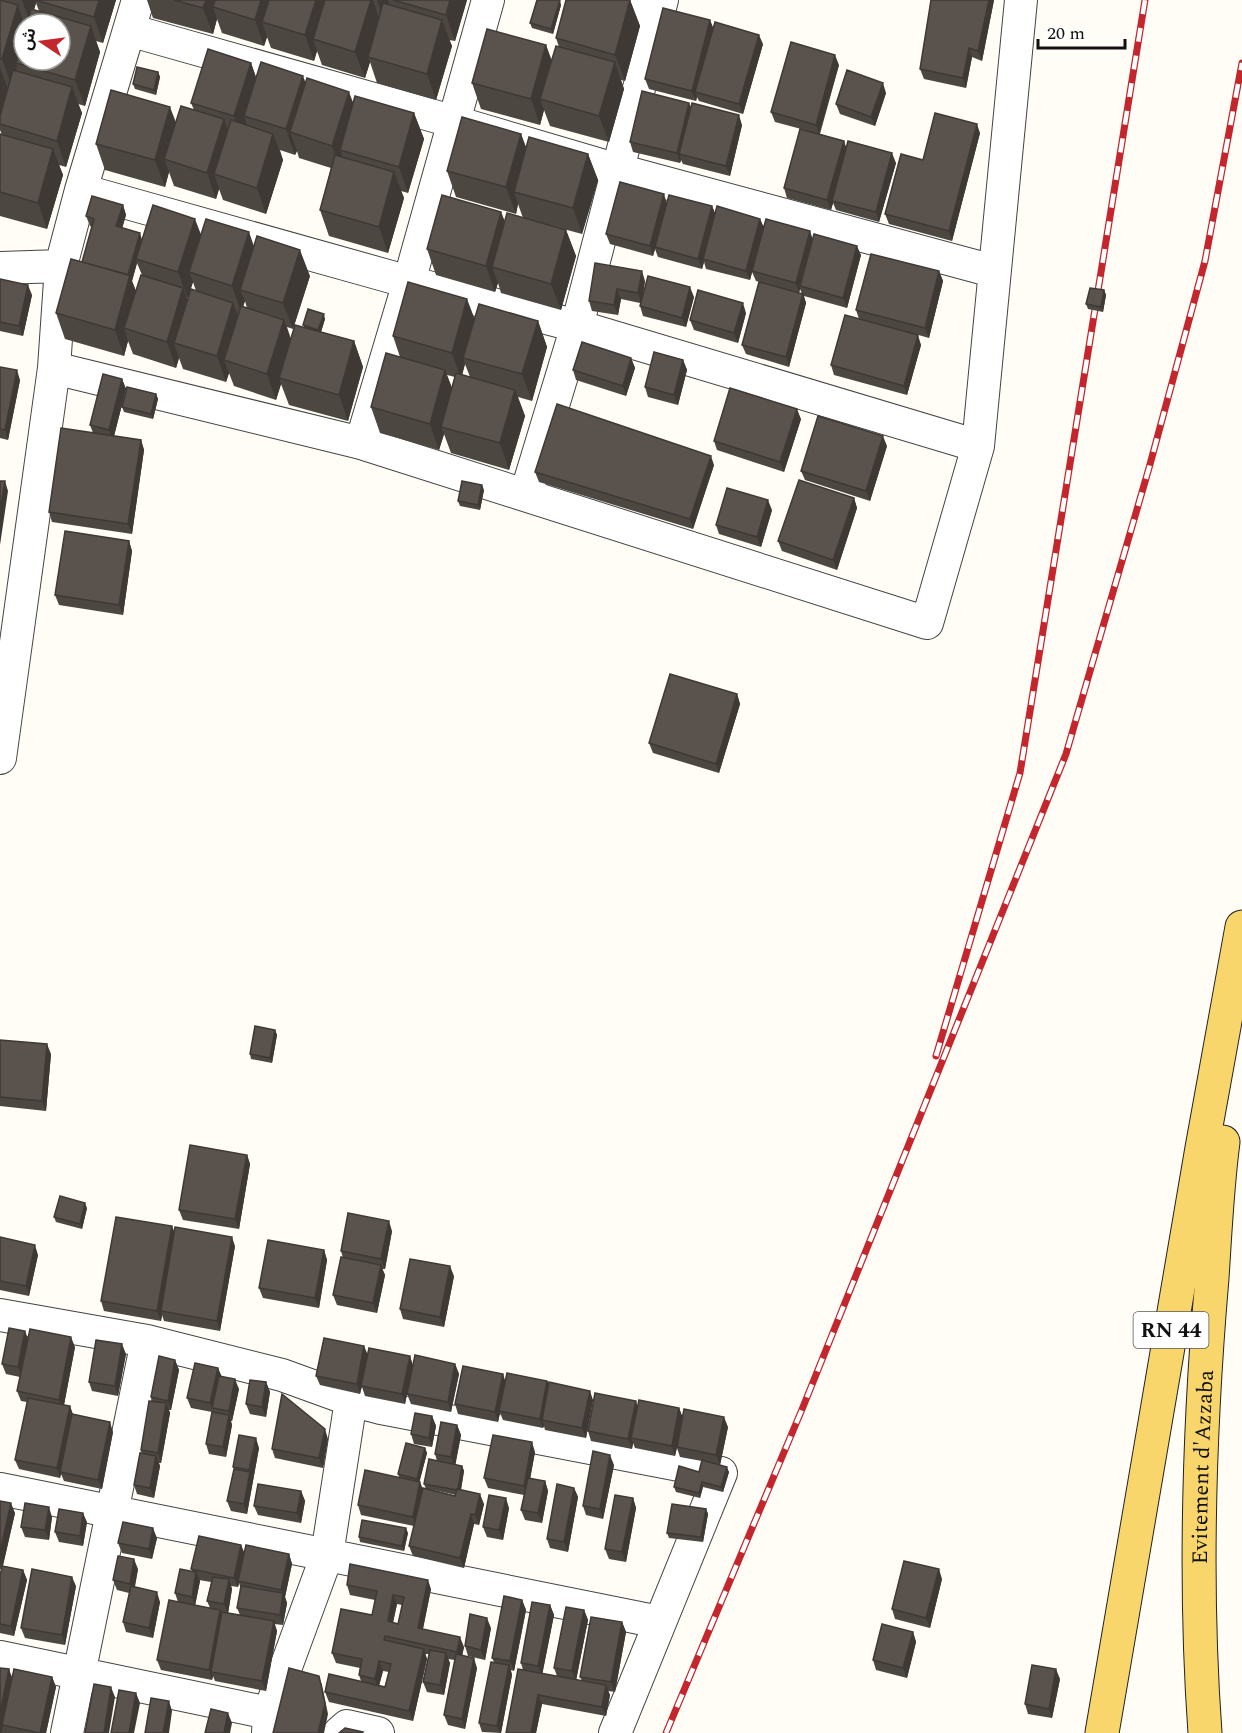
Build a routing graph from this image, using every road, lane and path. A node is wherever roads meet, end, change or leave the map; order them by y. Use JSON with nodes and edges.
{"nodes":[{"id":1,"x":138,"y":0,"type":"edge"},
{"id":2,"x":488,"y":0,"type":"edge"},
{"id":3,"x":604,"y":0,"type":"edge"},
{"id":4,"x":1021,"y":0,"type":"edge"},
{"id":5,"x":660,"y":7,"type":"edge"},
{"id":6,"x":129,"y":30,"type":"junction"},
{"id":7,"x":455,"y":122,"type":"junction"},
{"id":8,"x":618,"y":170,"type":"junction"},
{"id":9,"x":81,"y":190,"type":"junction"},
{"id":10,"x":61,"y":266,"type":"junction"},
{"id":11,"x":0,"y":268,"type":"edge"},
{"id":12,"x":993,"y":271,"type":"junction"},
{"id":13,"x":409,"y":282,"type":"junction"},
{"id":14,"x":578,"y":326,"type":"junction"},
{"id":15,"x":54,"y":368,"type":"junction"},
{"id":16,"x":361,"y":443,"type":"junction"},
{"id":17,"x":978,"y":447,"type":"junction"},
{"id":18,"x":526,"y":494,"type":"junction"},
{"id":19,"x":0,"y":758,"type":"edge"},
{"id":20,"x":1242,"y":927,"type":"edge"},
{"id":21,"x":1242,"y":988,"type":"edge"},
{"id":22,"x":1202,"y":1148,"type":"junction"},
{"id":23,"x":0,"y":1315,"type":"edge"},
{"id":24,"x":147,"y":1341,"type":"junction"},
{"id":25,"x":351,"y":1400,"type":"junction"},
{"id":26,"x":0,"y":1489,"type":"edge"},
{"id":27,"x":111,"y":1511,"type":"junction"},
{"id":28,"x":327,"y":1555,"type":"junction"},
{"id":29,"x":659,"y":1622,"type":"junction"},
{"id":30,"x":0,"y":1657,"type":"edge"},
{"id":31,"x":79,"y":1673,"type":"junction"},
{"id":32,"x":268,"y":1723,"type":"edge"},
{"id":33,"x":67,"y":1733,"type":"edge"},
{"id":34,"x":339,"y":1733,"type":"edge"},
{"id":35,"x":378,"y":1733,"type":"edge"},
{"id":36,"x":615,"y":1733,"type":"edge"},
{"id":37,"x":1102,"y":1733,"type":"edge"},
{"id":38,"x":1185,"y":1733,"type":"edge"},
{"id":39,"x":1205,"y":1733,"type":"edge"}],
"edges":[{"from":1,"to":6,"type":"street"},
{"from":2,"to":7,"type":"street"},
{"from":3,"to":5,"type":"street"},
{"from":4,"to":12,"type":"street"},
{"from":5,"to":8,"type":"street"},
{"from":6,"to":7,"type":"street"},
{"from":6,"to":9,"type":"street"},
{"from":7,"to":8,"type":"street"},
{"from":7,"to":13,"type":"street"},
{"from":8,"to":12,"type":"street"},
{"from":8,"to":14,"type":"street"},
{"from":9,"to":10,"type":"street"},
{"from":9,"to":13,"type":"street"},
{"from":10,"to":11,"type":"street"},
{"from":10,"to":15,"type":"street"},
{"from":12,"to":17,"type":"street"},
{"from":13,"to":14,"type":"street"},
{"from":13,"to":16,"type":"street"},
{"from":14,"to":17,"type":"street"},
{"from":14,"to":18,"type":"street"},
{"from":15,"to":16,"type":"street"},
{"from":15,"to":19,"type":"street"},
{"from":16,"to":18,"type":"street"},
{"from":17,"to":18,"type":"street"},
{"from":20,"to":22,"type":"main road","number":"RN 44"},
{"from":21,"to":39,"type":"main road","name":"Evitement d'Azzaba"},
{"from":22,"to":37,"type":"main road","number":"RN 44"},
{"from":22,"to":38,"type":"main road","name":"Evitement d'Azzaba"},
{"from":23,"to":24,"type":"street"},
{"from":24,"to":25,"type":"street"},
{"from":24,"to":27,"type":"street"},
{"from":25,"to":28,"type":"street"},
{"from":25,"to":29,"type":"street"},
{"from":26,"to":27,"type":"street"},
{"from":27,"to":28,"type":"street"},
{"from":27,"to":31,"type":"street"},
{"from":28,"to":29,"type":"street"},
{"from":28,"to":32,"type":"street"},
{"from":29,"to":36,"type":"street"},
{"from":30,"to":31,"type":"street"},
{"from":31,"to":32,"type":"street"},
{"from":31,"to":33,"type":"street"},
{"from":34,"to":35,"type":"street"}]}
